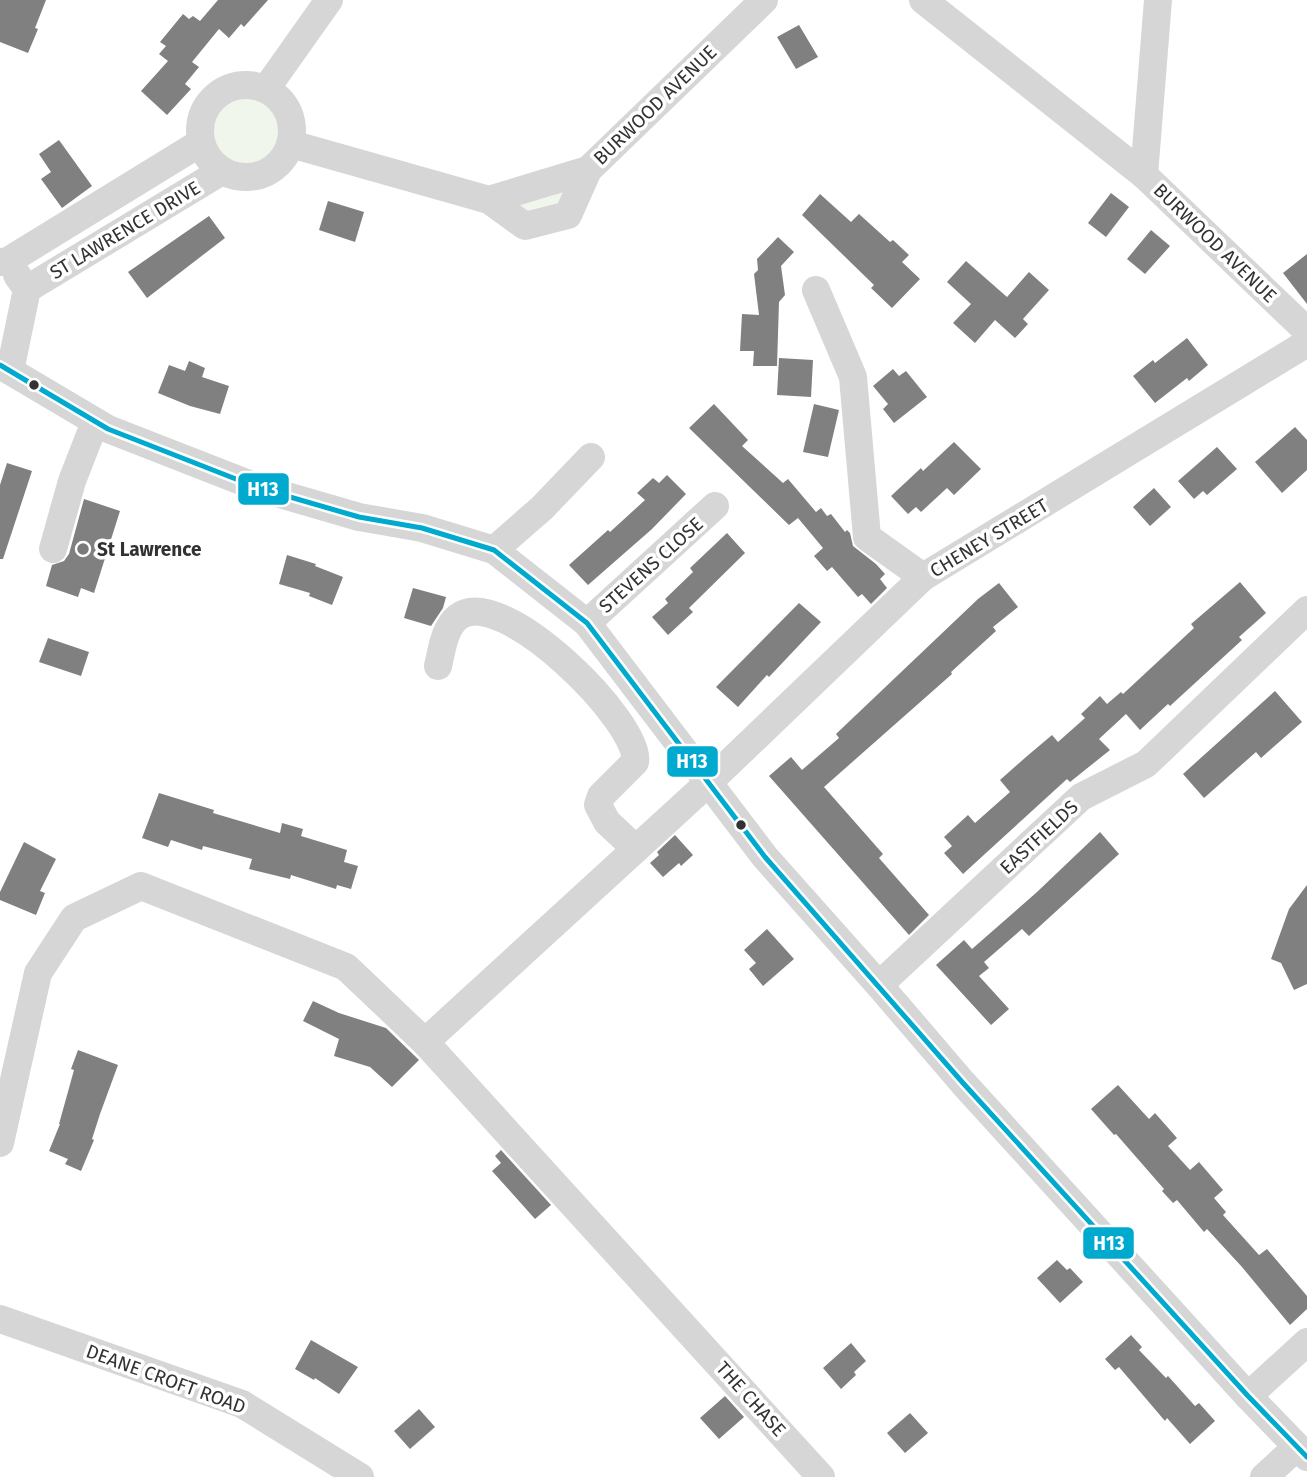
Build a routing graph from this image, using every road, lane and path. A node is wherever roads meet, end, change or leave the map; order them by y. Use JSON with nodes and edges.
{"nodes":[{"id":1,"x":329,"y":0,"type":"edge"},
{"id":2,"x":764,"y":0,"type":"edge"},
{"id":3,"x":923,"y":0,"type":"edge"},
{"id":4,"x":1158,"y":0,"type":"edge"},
{"id":5,"x":265,"y":89,"type":"junction"},
{"id":6,"x":201,"y":143,"type":"junction"},
{"id":7,"x":291,"y":144,"type":"junction"},
{"id":8,"x":588,"y":170,"type":"junction"},
{"id":9,"x":222,"y":171,"type":"junction"},
{"id":10,"x":1144,"y":175,"type":"junction"},
{"id":11,"x":489,"y":200,"type":"junction"},
{"id":12,"x":4,"y":262,"type":"edge"},
{"id":13,"x":27,"y":289,"type":"junction"},
{"id":14,"x":816,"y":290,"type":"dead end"},
{"id":15,"x":1307,"y":331,"type":"edge"},
{"id":16,"x":1307,"y":343,"type":"edge"},
{"id":17,"x":5,"y":368,"type":"edge"},
{"id":18,"x":95,"y":422,"type":"junction"},
{"id":19,"x":591,"y":457,"type":"dead end"},
{"id":20,"x":715,"y":506,"type":"dead end"},
{"id":21,"x":53,"y":549,"type":"dead end"},
{"id":22,"x":494,"y":551,"type":"junction"},
{"id":23,"x":923,"y":578,"type":"junction"},
{"id":24,"x":1305,"y":617,"type":"edge"},
{"id":25,"x":587,"y":623,"type":"junction"},
{"id":26,"x":439,"y":666,"type":"dead end"},
{"id":27,"x":708,"y":783,"type":"junction"},
{"id":28,"x":636,"y":849,"type":"junction"},
{"id":29,"x":879,"y":985,"type":"junction"},
{"id":30,"x":425,"y":1042,"type":"junction"},
{"id":31,"x":0,"y":1143,"type":"edge"},
{"id":32,"x":0,"y":1319,"type":"edge"},
{"id":33,"x":1307,"y":1342,"type":"edge"},
{"id":34,"x":1248,"y":1396,"type":"junction"},
{"id":35,"x":1302,"y":1452,"type":"edge"},
{"id":36,"x":360,"y":1477,"type":"edge"},
{"id":37,"x":821,"y":1477,"type":"edge"},
{"id":38,"x":1264,"y":1477,"type":"edge"}],
"edges":[{"from":1,"to":5,"type":"street"},
{"from":2,"to":8,"type":"street","name":"BURWOOD AVENUE"},
{"from":3,"to":10,"type":"street","name":"BURWOOD AVENUE"},
{"from":4,"to":10,"type":"street"},
{"from":5,"to":6,"type":"street"},
{"from":5,"to":7,"type":"street"},
{"from":6,"to":9,"type":"street"},
{"from":6,"to":12,"type":"street","name":"ST LAWRENCE DRIVE"},
{"from":7,"to":9,"type":"street"},
{"from":7,"to":11,"type":"street"},
{"from":8,"to":11,"type":"street","name":"BURWOOD AVENUE"},
{"from":8,"to":11,"type":"street"},
{"from":9,"to":13,"type":"street","name":"ST LAWRENCE DRIVE"},
{"from":10,"to":15,"type":"street","name":"BURWOOD AVENUE"},
{"from":12,"to":13,"type":"street","name":"ST LAWRENCE DRIVE"},
{"from":13,"to":17,"type":"street","name":"ST LAWRENCE DRIVE"},
{"from":14,"to":23,"type":"street"},
{"from":16,"to":23,"type":"street","name":"CHENEY STREET"},
{"from":17,"to":18,"type":"street"},
{"from":18,"to":21,"type":"street"},
{"from":18,"to":22,"type":"street"},
{"from":19,"to":22,"type":"street"},
{"from":20,"to":25,"type":"street","name":"STEVENS CLOSE"},
{"from":22,"to":25,"type":"street"},
{"from":23,"to":27,"type":"street","name":"CHENEY STREET"},
{"from":24,"to":29,"type":"street","name":"EASTFIELDS"},
{"from":25,"to":27,"type":"street"},
{"from":26,"to":28,"type":"street"},
{"from":27,"to":28,"type":"street"},
{"from":27,"to":29,"type":"street"},
{"from":28,"to":30,"type":"street"},
{"from":29,"to":34,"type":"street"},
{"from":30,"to":31,"type":"street","name":"THE CHASE"},
{"from":30,"to":37,"type":"street","name":"THE CHASE"},
{"from":32,"to":36,"type":"street","name":"DEANE CROFT ROAD"},
{"from":33,"to":34,"type":"street"},
{"from":34,"to":35,"type":"street"},
{"from":35,"to":38,"type":"street"}]}
